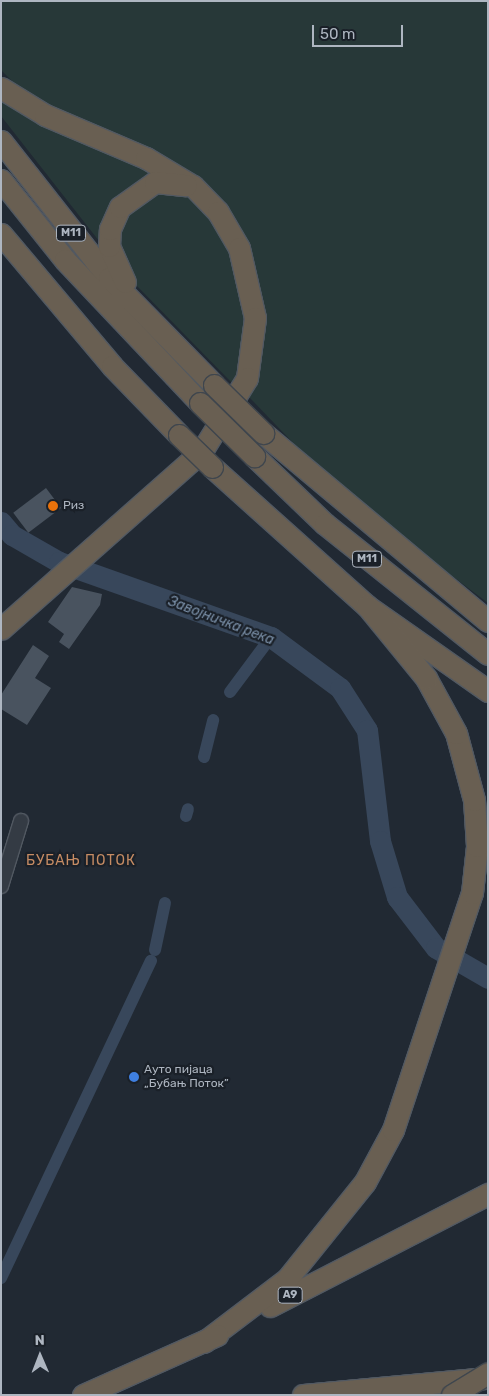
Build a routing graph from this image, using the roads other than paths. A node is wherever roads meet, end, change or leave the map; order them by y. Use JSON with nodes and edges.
{"nodes":[{"id":1,"x":1,"y":88,"type":"edge"},
{"id":2,"x":1,"y":141,"type":"edge"},
{"id":3,"x":1,"y":180,"type":"edge"},
{"id":4,"x":204,"y":196,"type":"junction"},
{"id":5,"x":1,"y":234,"type":"edge"},
{"id":6,"x":148,"y":319,"type":"junction"},
{"id":7,"x":366,"y":606,"type":"junction"},
{"id":8,"x":488,"y":621,"type":"edge"},
{"id":9,"x":3,"y":625,"type":"edge"},
{"id":10,"x":488,"y":654,"type":"edge"},
{"id":11,"x":488,"y":690,"type":"edge"},
{"id":12,"x":21,"y":821,"type":"dead end"},
{"id":13,"x":1,"y":886,"type":"edge"},
{"id":14,"x":488,"y":1194,"type":"edge"},
{"id":15,"x":204,"y":1342,"type":"junction"},
{"id":16,"x":488,"y":1372,"type":"edge"},
{"id":17,"x":488,"y":1378,"type":"edge"},
{"id":18,"x":83,"y":1395,"type":"edge"},
{"id":19,"x":303,"y":1395,"type":"edge"},
{"id":20,"x":452,"y":1395,"type":"edge"}],
"edges":[{"from":1,"to":4,"type":"highway"},
{"from":2,"to":6,"type":"highway","number":"M11"},
{"from":3,"to":10,"type":"highway","number":"M11","bridge":true},
{"from":4,"to":6,"type":"highway"},
{"from":4,"to":9,"type":"highway"},
{"from":5,"to":7,"type":"highway","bridge":true},
{"from":6,"to":8,"type":"highway","number":"M11","bridge":true},
{"from":7,"to":11,"type":"highway"},
{"from":7,"to":15,"type":"highway"},
{"from":12,"to":13,"type":"street"},
{"from":14,"to":15,"type":"highway","number":"A9"},
{"from":15,"to":18,"type":"highway","number":"A9"},
{"from":16,"to":20,"type":"highway","bridge":true},
{"from":17,"to":19,"type":"highway"}]}
